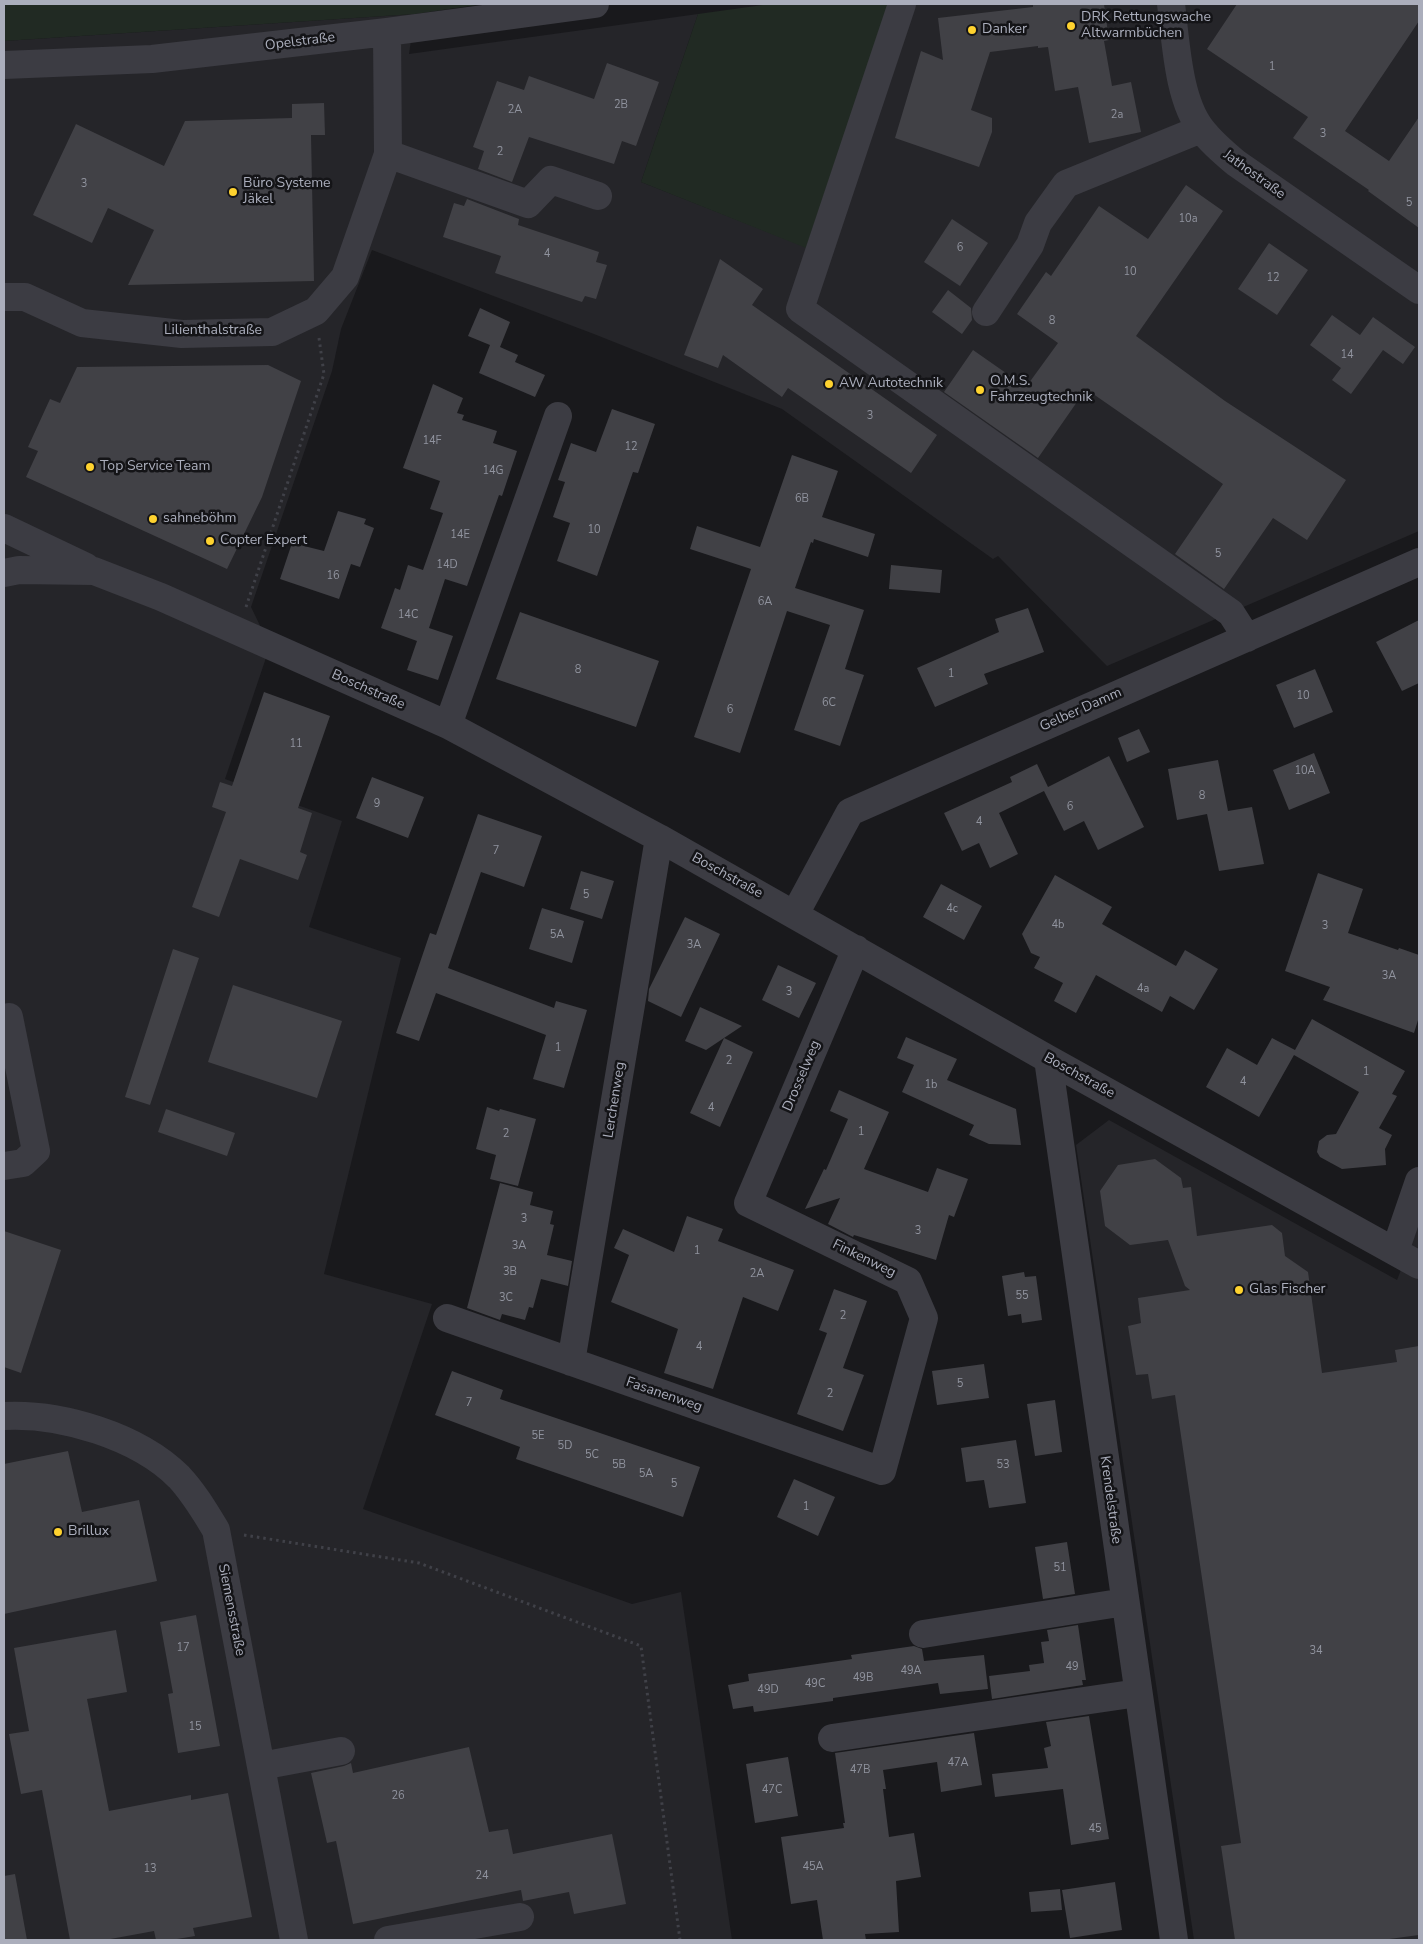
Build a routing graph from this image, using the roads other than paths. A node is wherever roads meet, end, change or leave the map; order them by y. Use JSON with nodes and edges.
{"nodes":[{"id":1,"x":595,"y":4,"type":"edge"},
{"id":2,"x":902,"y":4,"type":"edge"},
{"id":3,"x":1171,"y":4,"type":"edge"},
{"id":4,"x":386,"y":32,"type":"junction"},
{"id":5,"x":4,"y":65,"type":"edge"},
{"id":6,"x":1201,"y":129,"type":"junction"},
{"id":7,"x":388,"y":154,"type":"junction"},
{"id":8,"x":598,"y":196,"type":"dead end"},
{"id":9,"x":1419,"y":290,"type":"edge"},
{"id":10,"x":14,"y":297,"type":"edge"},
{"id":11,"x":986,"y":312,"type":"dead end"},
{"id":12,"x":558,"y":416,"type":"dead end"},
{"id":13,"x":4,"y":528,"type":"edge"},
{"id":14,"x":1419,"y":562,"type":"edge"},
{"id":15,"x":94,"y":571,"type":"junction"},
{"id":16,"x":4,"y":573,"type":"edge"},
{"id":17,"x":1247,"y":638,"type":"junction"},
{"id":18,"x":448,"y":725,"type":"junction"},
{"id":19,"x":659,"y":838,"type":"junction"},
{"id":20,"x":795,"y":914,"type":"junction"},
{"id":21,"x":856,"y":950,"type":"junction"},
{"id":22,"x":9,"y":1017,"type":"dead end"},
{"id":23,"x":1048,"y":1059,"type":"junction"},
{"id":24,"x":4,"y":1166,"type":"edge"},
{"id":25,"x":1419,"y":1181,"type":"edge"},
{"id":26,"x":748,"y":1203,"type":"joint"},
{"id":27,"x":1395,"y":1251,"type":"junction"},
{"id":28,"x":1419,"y":1265,"type":"edge"},
{"id":29,"x":447,"y":1318,"type":"dead end"},
{"id":30,"x":572,"y":1362,"type":"junction"},
{"id":31,"x":4,"y":1416,"type":"edge"},
{"id":32,"x":882,"y":1471,"type":"joint"},
{"id":33,"x":1125,"y":1602,"type":"junction"},
{"id":34,"x":923,"y":1634,"type":"dead end"},
{"id":35,"x":1138,"y":1693,"type":"junction"},
{"id":36,"x":832,"y":1738,"type":"dead end"},
{"id":37,"x":342,"y":1751,"type":"dead end"},
{"id":38,"x":261,"y":1766,"type":"junction"},
{"id":39,"x":520,"y":1917,"type":"dead end"},
{"id":40,"x":294,"y":1940,"type":"edge"},
{"id":41,"x":388,"y":1940,"type":"edge"},
{"id":42,"x":1174,"y":1940,"type":"edge"}],
"edges":[{"from":1,"to":4,"type":"street","name":"Opelstraße"},
{"from":2,"to":17,"type":"street"},
{"from":3,"to":6,"type":"street","name":"Jathostraße"},
{"from":4,"to":5,"type":"street","name":"Opelstraße"},
{"from":4,"to":7,"type":"street","name":"Lilienthalstraße"},
{"from":6,"to":9,"type":"street","name":"Jathostraße"},
{"from":6,"to":11,"type":"street"},
{"from":7,"to":8,"type":"street"},
{"from":7,"to":10,"type":"street","name":"Lilienthalstraße"},
{"from":12,"to":18,"type":"street"},
{"from":13,"to":15,"type":"street"},
{"from":14,"to":17,"type":"street","name":"Gelber Damm"},
{"from":15,"to":16,"type":"street","name":"Boschstraße"},
{"from":15,"to":18,"type":"street","name":"Boschstraße"},
{"from":17,"to":20,"type":"street","name":"Gelber Damm"},
{"from":18,"to":19,"type":"street","name":"Boschstraße"},
{"from":19,"to":20,"type":"street","name":"Boschstraße"},
{"from":19,"to":30,"type":"street","name":"Lerchenweg"},
{"from":20,"to":21,"type":"street","name":"Boschstraße"},
{"from":21,"to":23,"type":"street","name":"Boschstraße"},
{"from":21,"to":26,"type":"street","name":"Drosselweg"},
{"from":22,"to":24,"type":"street"},
{"from":23,"to":27,"type":"street","name":"Boschstraße"},
{"from":23,"to":33,"type":"street","name":"Krendelstraße"},
{"from":25,"to":27,"type":"street"},
{"from":26,"to":32,"type":"street","name":"Finkenweg"},
{"from":27,"to":28,"type":"street","name":"Boschstraße"},
{"from":29,"to":30,"type":"street","name":"Fasanenweg"},
{"from":30,"to":32,"type":"street","name":"Fasanenweg"},
{"from":31,"to":38,"type":"street","name":"Siemensstraße"},
{"from":33,"to":34,"type":"street"},
{"from":33,"to":35,"type":"street","name":"Krendelstraße"},
{"from":35,"to":36,"type":"street"},
{"from":35,"to":42,"type":"street","name":"Krendelstraße"},
{"from":37,"to":38,"type":"street"},
{"from":38,"to":40,"type":"street","name":"Siemensstraße"},
{"from":39,"to":41,"type":"street"}]}
